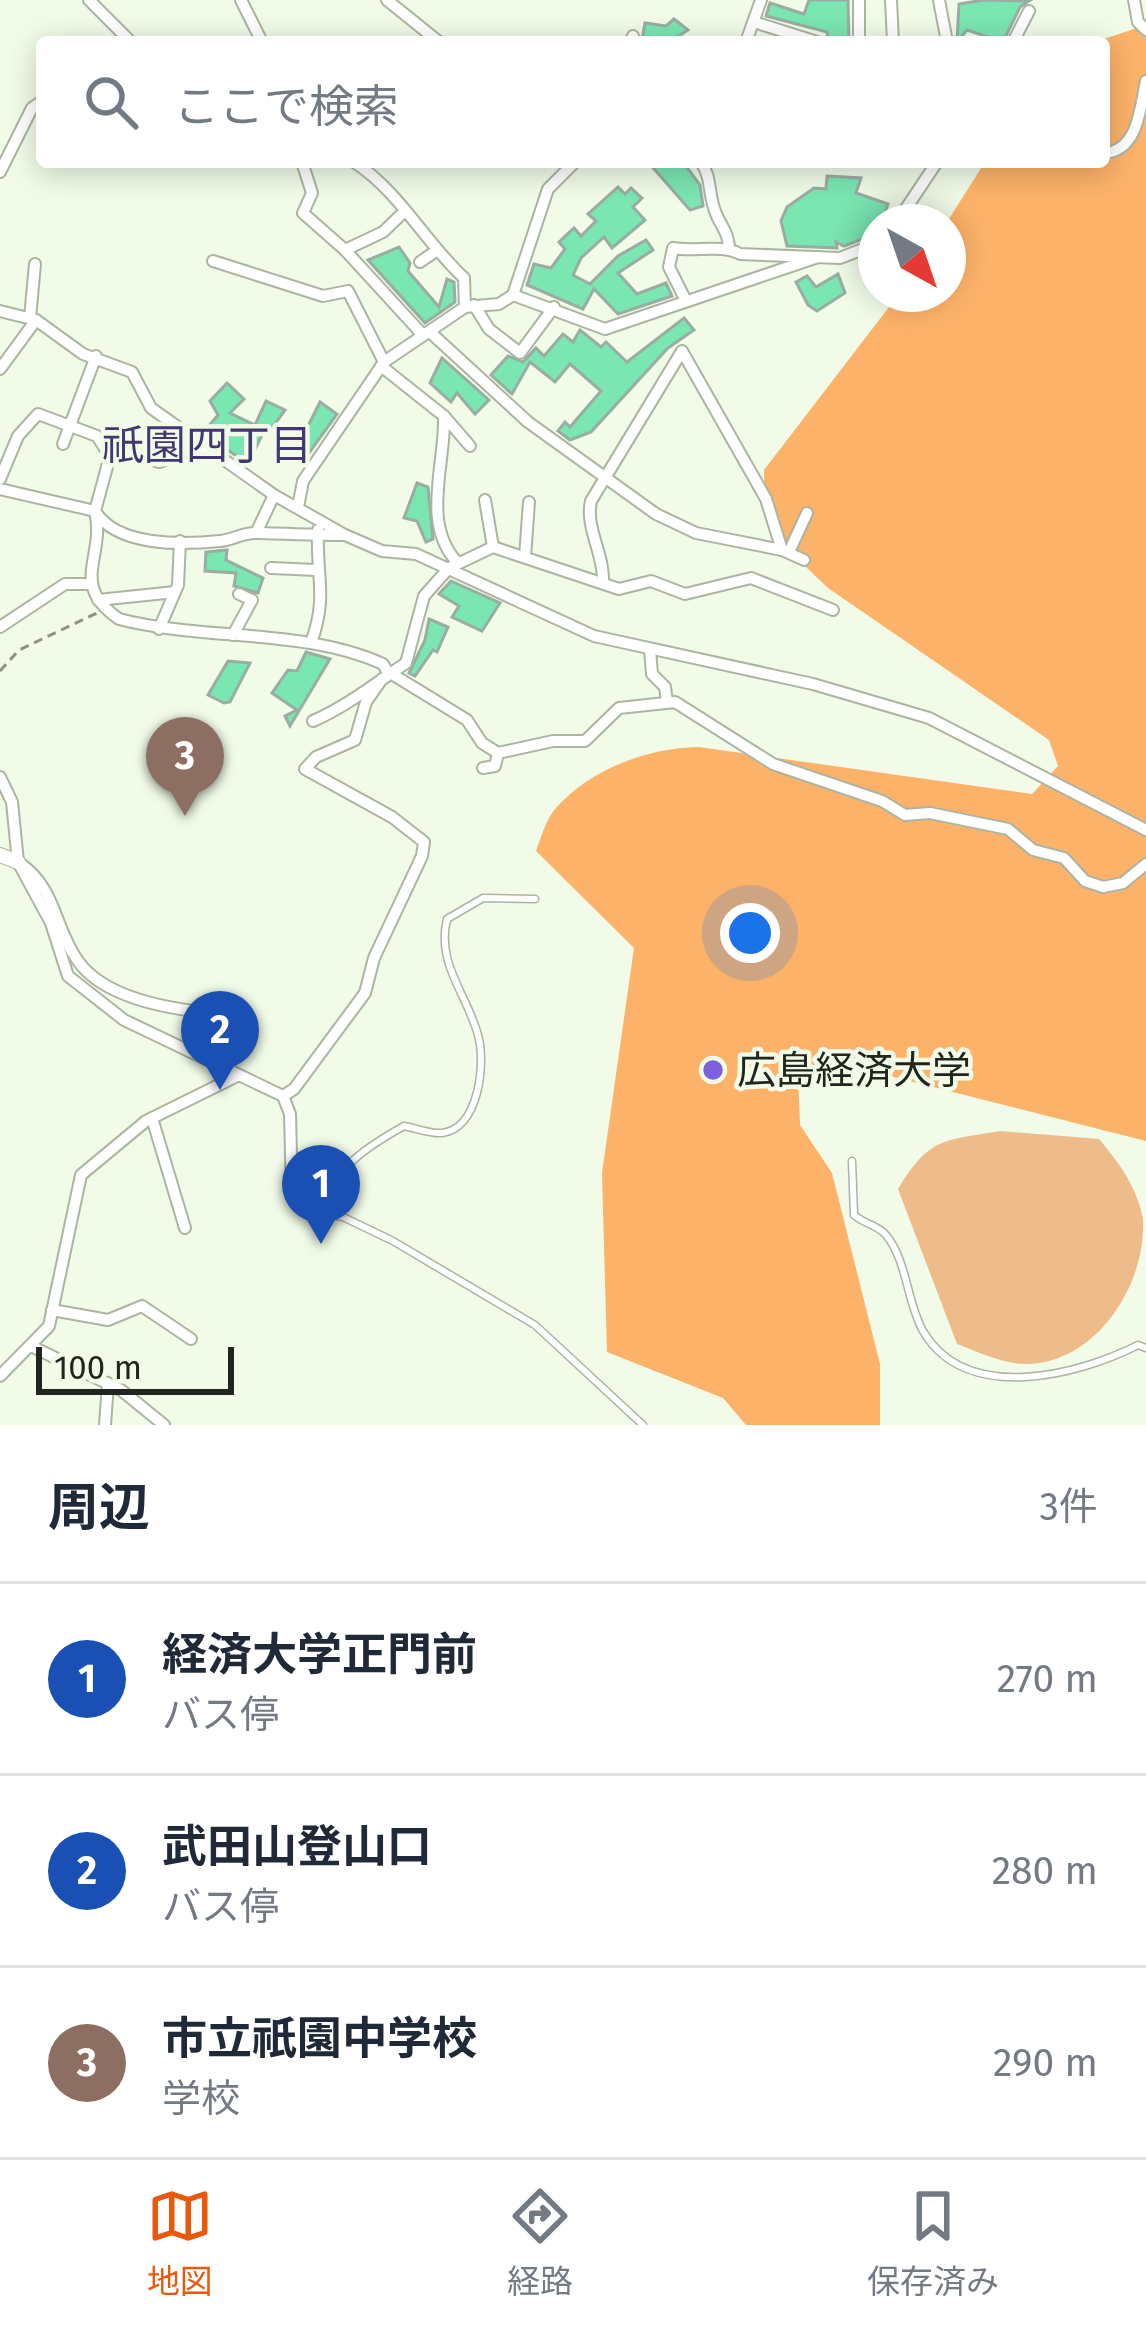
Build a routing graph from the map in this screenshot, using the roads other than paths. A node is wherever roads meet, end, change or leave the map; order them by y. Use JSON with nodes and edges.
{"nodes":[{"id":1,"x":89,"y":0,"type":"edge"},
{"id":2,"x":241,"y":0,"type":"edge"},
{"id":3,"x":387,"y":0,"type":"edge"},
{"id":4,"x":761,"y":0,"type":"edge"},
{"id":5,"x":859,"y":0,"type":"edge"},
{"id":6,"x":891,"y":0,"type":"edge"},
{"id":7,"x":939,"y":0,"type":"edge"},
{"id":8,"x":1134,"y":0,"type":"edge"},
{"id":9,"x":1029,"y":11,"type":"dead end"},
{"id":10,"x":754,"y":22,"type":"junction"},
{"id":11,"x":1146,"y":30,"type":"edge"},
{"id":12,"x":125,"y":36,"type":"edge"},
{"id":13,"x":259,"y":36,"type":"edge"},
{"id":14,"x":432,"y":36,"type":"edge"},
{"id":15,"x":748,"y":36,"type":"edge"},
{"id":16,"x":798,"y":36,"type":"edge"},
{"id":17,"x":860,"y":36,"type":"edge"},
{"id":18,"x":893,"y":36,"type":"edge"},
{"id":19,"x":946,"y":36,"type":"edge"},
{"id":20,"x":1016,"y":36,"type":"edge"},
{"id":21,"x":1146,"y":82,"type":"edge"},
{"id":22,"x":36,"y":105,"type":"edge"},
{"id":23,"x":1110,"y":153,"type":"edge"},
{"id":24,"x":305,"y":168,"type":"edge"},
{"id":25,"x":363,"y":168,"type":"edge"},
{"id":26,"x":568,"y":168,"type":"edge"},
{"id":27,"x":707,"y":168,"type":"edge"},
{"id":28,"x":933,"y":168,"type":"edge"},
{"id":29,"x":0,"y":172,"type":"edge"},
{"id":30,"x":909,"y":204,"type":"edge"},
{"id":31,"x":404,"y":212,"type":"junction"},
{"id":32,"x":729,"y":248,"type":"junction"},
{"id":33,"x":345,"y":250,"type":"junction"},
{"id":34,"x":436,"y":250,"type":"junction"},
{"id":35,"x":858,"y":251,"type":"edge"},
{"id":36,"x":818,"y":257,"type":"junction"},
{"id":37,"x":213,"y":261,"type":"dead end"},
{"id":38,"x":420,"y":262,"type":"dead end"},
{"id":39,"x":356,"y":263,"type":"junction"},
{"id":40,"x":35,"y":264,"type":"dead end"},
{"id":41,"x":349,"y":292,"type":"junction"},
{"id":42,"x":381,"y":295,"type":"junction"},
{"id":43,"x":513,"y":295,"type":"junction"},
{"id":44,"x":686,"y":302,"type":"junction"},
{"id":45,"x":470,"y":306,"type":"junction"},
{"id":46,"x":554,"y":307,"type":"junction"},
{"id":47,"x":0,"y":311,"type":"edge"},
{"id":48,"x":33,"y":319,"type":"junction"},
{"id":49,"x":426,"y":334,"type":"junction"},
{"id":50,"x":96,"y":356,"type":"junction"},
{"id":51,"x":383,"y":364,"type":"junction"},
{"id":52,"x":0,"y":368,"type":"edge"},
{"id":53,"x":444,"y":416,"type":"junction"},
{"id":54,"x":69,"y":424,"type":"junction"},
{"id":55,"x":63,"y":444,"type":"dead end"},
{"id":56,"x":470,"y":446,"type":"dead end"},
{"id":57,"x":203,"y":447,"type":"junction"},
{"id":58,"x":110,"y":456,"type":"junction"},
{"id":59,"x":603,"y":478,"type":"junction"},
{"id":60,"x":0,"y":479,"type":"edge"},
{"id":61,"x":0,"y":489,"type":"edge"},
{"id":62,"x":274,"y":495,"type":"junction"},
{"id":63,"x":485,"y":500,"type":"dead end"},
{"id":64,"x":529,"y":502,"type":"dead end"},
{"id":65,"x":298,"y":507,"type":"junction"},
{"id":66,"x":95,"y":512,"type":"junction"},
{"id":67,"x":806,"y":513,"type":"dead end"},
{"id":68,"x":318,"y":520,"type":"junction"},
{"id":69,"x":256,"y":532,"type":"junction"},
{"id":70,"x":318,"y":535,"type":"junction"},
{"id":71,"x":345,"y":535,"type":"junction"},
{"id":72,"x":180,"y":542,"type":"junction"},
{"id":73,"x":494,"y":547,"type":"junction"},
{"id":74,"x":785,"y":551,"type":"junction"},
{"id":75,"x":525,"y":557,"type":"junction"},
{"id":76,"x":804,"y":560,"type":"dead end"},
{"id":77,"x":453,"y":566,"type":"junction"},
{"id":78,"x":271,"y":568,"type":"dead end"},
{"id":79,"x":316,"y":570,"type":"junction"},
{"id":80,"x":602,"y":582,"type":"junction"},
{"id":81,"x":90,"y":584,"type":"junction"},
{"id":82,"x":176,"y":592,"type":"junction"},
{"id":83,"x":239,"y":594,"type":"dead end"},
{"id":84,"x":100,"y":604,"type":"junction"},
{"id":85,"x":832,"y":610,"type":"dead end"},
{"id":86,"x":2,"y":626,"type":"edge"},
{"id":87,"x":159,"y":628,"type":"junction"},
{"id":88,"x":233,"y":634,"type":"junction"},
{"id":89,"x":311,"y":643,"type":"junction"},
{"id":90,"x":650,"y":650,"type":"junction"},
{"id":91,"x":387,"y":671,"type":"junction"},
{"id":92,"x":667,"y":701,"type":"junction"},
{"id":93,"x":313,"y":721,"type":"dead end"},
{"id":94,"x":498,"y":753,"type":"junction"},
{"id":95,"x":483,"y":768,"type":"dead end"},
{"id":96,"x":0,"y":777,"type":"edge"},
{"id":97,"x":1146,"y":830,"type":"edge"},
{"id":98,"x":0,"y":855,"type":"edge"},
{"id":99,"x":18,"y":862,"type":"junction"},
{"id":100,"x":1146,"y":864,"type":"edge"},
{"id":101,"x":535,"y":899,"type":"dead end"},
{"id":102,"x":211,"y":1013,"type":"dead end"},
{"id":103,"x":237,"y":1076,"type":"junction"},
{"id":104,"x":283,"y":1096,"type":"junction"},
{"id":105,"x":152,"y":1118,"type":"junction"},
{"id":106,"x":852,"y":1161,"type":"dead end"},
{"id":107,"x":292,"y":1196,"type":"joint"},
{"id":108,"x":316,"y":1211,"type":"junction"},
{"id":109,"x":185,"y":1228,"type":"dead end"},
{"id":110,"x":52,"y":1310,"type":"junction"},
{"id":111,"x":191,"y":1339,"type":"dead end"},
{"id":112,"x":34,"y":1347,"type":"junction"},
{"id":113,"x":1146,"y":1348,"type":"edge"},
{"id":114,"x":0,"y":1376,"type":"edge"},
{"id":115,"x":107,"y":1383,"type":"junction"},
{"id":116,"x":105,"y":1425,"type":"edge"},
{"id":117,"x":164,"y":1425,"type":"edge"},
{"id":118,"x":643,"y":1425,"type":"edge"}],
"edges":[{"from":1,"to":12,"type":"street"},
{"from":2,"to":13,"type":"street"},
{"from":3,"to":14,"type":"street"},
{"from":4,"to":10,"type":"street"},
{"from":5,"to":17,"type":"street"},
{"from":6,"to":18,"type":"street"},
{"from":7,"to":19,"type":"street"},
{"from":8,"to":11,"type":"street"},
{"from":9,"to":20,"type":"street"},
{"from":10,"to":15,"type":"street"},
{"from":10,"to":16,"type":"street"},
{"from":21,"to":23,"type":"street"},
{"from":22,"to":29,"type":"street"},
{"from":24,"to":33,"type":"street"},
{"from":25,"to":31,"type":"street"},
{"from":26,"to":43,"type":"street"},
{"from":27,"to":32,"type":"street"},
{"from":28,"to":30,"type":"street"},
{"from":31,"to":33,"type":"street"},
{"from":31,"to":34,"type":"street"},
{"from":32,"to":36,"type":"street"},
{"from":32,"to":44,"type":"street"},
{"from":33,"to":39,"type":"street"},
{"from":34,"to":38,"type":"street"},
{"from":34,"to":45,"type":"street"},
{"from":35,"to":36,"type":"street"},
{"from":36,"to":44,"type":"street"},
{"from":37,"to":41,"type":"street"},
{"from":39,"to":41,"type":"street"},
{"from":39,"to":42,"type":"street"},
{"from":40,"to":48,"type":"street"},
{"from":41,"to":42,"type":"street"},
{"from":41,"to":51,"type":"street"},
{"from":42,"to":49,"type":"street"},
{"from":43,"to":45,"type":"street"},
{"from":43,"to":46,"type":"street"},
{"from":44,"to":46,"type":"street"},
{"from":45,"to":46,"type":"street"},
{"from":45,"to":49,"type":"street"},
{"from":47,"to":48,"type":"street"},
{"from":48,"to":50,"type":"street"},
{"from":48,"to":52,"type":"street"},
{"from":49,"to":51,"type":"street"},
{"from":49,"to":59,"type":"street"},
{"from":50,"to":54,"type":"street"},
{"from":50,"to":57,"type":"street"},
{"from":51,"to":53,"type":"street"},
{"from":51,"to":65,"type":"street"},
{"from":53,"to":56,"type":"street"},
{"from":53,"to":77,"type":"street"},
{"from":54,"to":55,"type":"street"},
{"from":54,"to":58,"type":"street"},
{"from":54,"to":60,"type":"street"},
{"from":57,"to":58,"type":"street"},
{"from":57,"to":62,"type":"street"},
{"from":58,"to":66,"type":"street"},
{"from":59,"to":74,"type":"street"},
{"from":59,"to":74,"type":"street"},
{"from":59,"to":80,"type":"street"},
{"from":61,"to":66,"type":"street"},
{"from":62,"to":65,"type":"street"},
{"from":62,"to":69,"type":"street"},
{"from":63,"to":73,"type":"street"},
{"from":64,"to":75,"type":"street"},
{"from":65,"to":68,"type":"street"},
{"from":66,"to":72,"type":"street"},
{"from":66,"to":81,"type":"street"},
{"from":67,"to":74,"type":"street"},
{"from":68,"to":70,"type":"street"},
{"from":68,"to":71,"type":"street"},
{"from":69,"to":70,"type":"street"},
{"from":69,"to":72,"type":"street"},
{"from":70,"to":71,"type":"street"},
{"from":70,"to":79,"type":"street"},
{"from":71,"to":77,"type":"street"},
{"from":72,"to":82,"type":"street"},
{"from":73,"to":75,"type":"street"},
{"from":73,"to":77,"type":"street"},
{"from":74,"to":76,"type":"street"},
{"from":75,"to":80,"type":"street"},
{"from":77,"to":90,"type":"street"},
{"from":77,"to":91,"type":"street"},
{"from":78,"to":79,"type":"street"},
{"from":79,"to":89,"type":"street"},
{"from":80,"to":85,"type":"street"},
{"from":81,"to":84,"type":"street"},
{"from":81,"to":86,"type":"street"},
{"from":82,"to":84,"type":"street"},
{"from":82,"to":87,"type":"street"},
{"from":83,"to":88,"type":"street"},
{"from":84,"to":87,"type":"street"},
{"from":87,"to":88,"type":"street"},
{"from":88,"to":89,"type":"street"},
{"from":89,"to":91,"type":"street"},
{"from":90,"to":92,"type":"street"},
{"from":90,"to":97,"type":"street"},
{"from":91,"to":93,"type":"street"},
{"from":91,"to":94,"type":"street"},
{"from":91,"to":104,"type":"street"},
{"from":92,"to":94,"type":"street"},
{"from":92,"to":100,"type":"street"},
{"from":94,"to":95,"type":"street"},
{"from":96,"to":99,"type":"street"},
{"from":98,"to":99,"type":"street"},
{"from":99,"to":102,"type":"street"},
{"from":99,"to":103,"type":"street"},
{"from":101,"to":108,"type":"lane"},
{"from":103,"to":104,"type":"street"},
{"from":103,"to":105,"type":"street"},
{"from":104,"to":107,"type":"street"},
{"from":105,"to":109,"type":"street"},
{"from":105,"to":110,"type":"street"},
{"from":106,"to":113,"type":"lane"},
{"from":107,"to":108,"type":"lane"},
{"from":108,"to":118,"type":"lane"},
{"from":110,"to":111,"type":"street"},
{"from":110,"to":112,"type":"street"},
{"from":112,"to":114,"type":"street"},
{"from":112,"to":115,"type":"street"},
{"from":115,"to":116,"type":"street"},
{"from":115,"to":117,"type":"street"}]}
